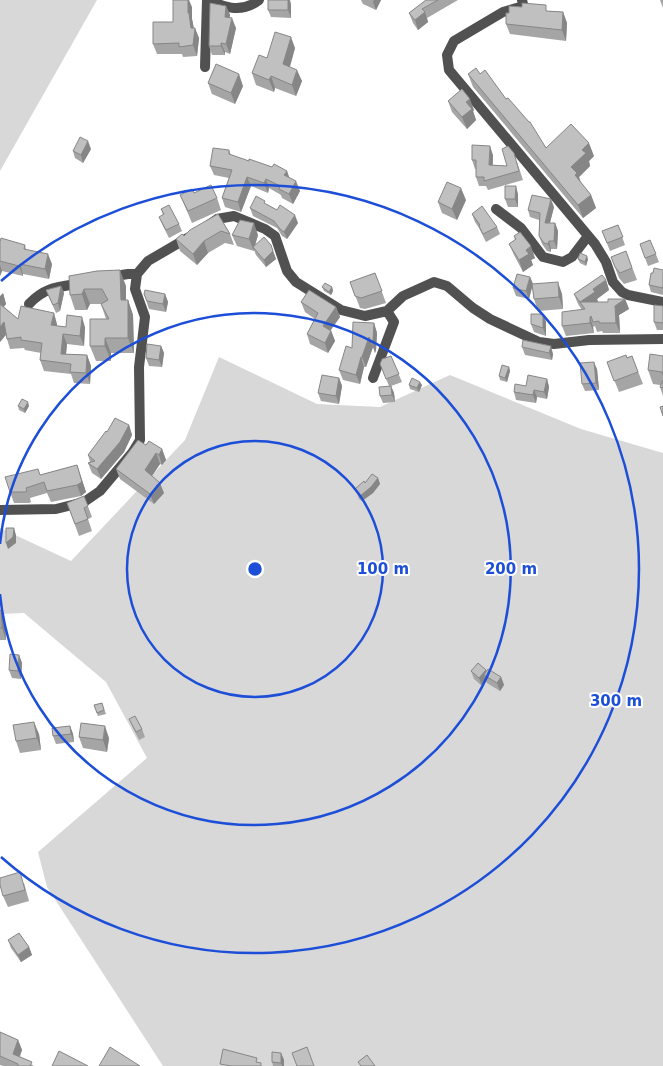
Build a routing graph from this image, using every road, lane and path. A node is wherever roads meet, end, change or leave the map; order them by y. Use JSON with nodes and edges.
{"nodes":[{"id":1,"x":207,"y":0,"type":"edge"},
{"id":2,"x":259,"y":0,"type":"edge"},
{"id":3,"x":522,"y":0,"type":"edge"},
{"id":4,"x":206,"y":67,"type":"dead end"},
{"id":5,"x":496,"y":209,"type":"dead end"},
{"id":6,"x":588,"y":236,"type":"junction"},
{"id":7,"x":137,"y":274,"type":"junction"},
{"id":8,"x":663,"y":302,"type":"edge"},
{"id":9,"x":29,"y":304,"type":"dead end"},
{"id":10,"x":388,"y":311,"type":"junction"},
{"id":11,"x":663,"y":339,"type":"edge"},
{"id":12,"x":373,"y":378,"type":"dead end"},
{"id":13,"x":0,"y":510,"type":"edge"}],
"edges":[{"from":1,"to":2,"type":"street"},
{"from":1,"to":4,"type":"street"},
{"from":3,"to":6,"type":"street"},
{"from":5,"to":6,"type":"street"},
{"from":6,"to":8,"type":"street"},
{"from":7,"to":9,"type":"street"},
{"from":7,"to":10,"type":"street"},
{"from":7,"to":13,"type":"street"},
{"from":10,"to":11,"type":"street"},
{"from":10,"to":12,"type":"street"}]}
